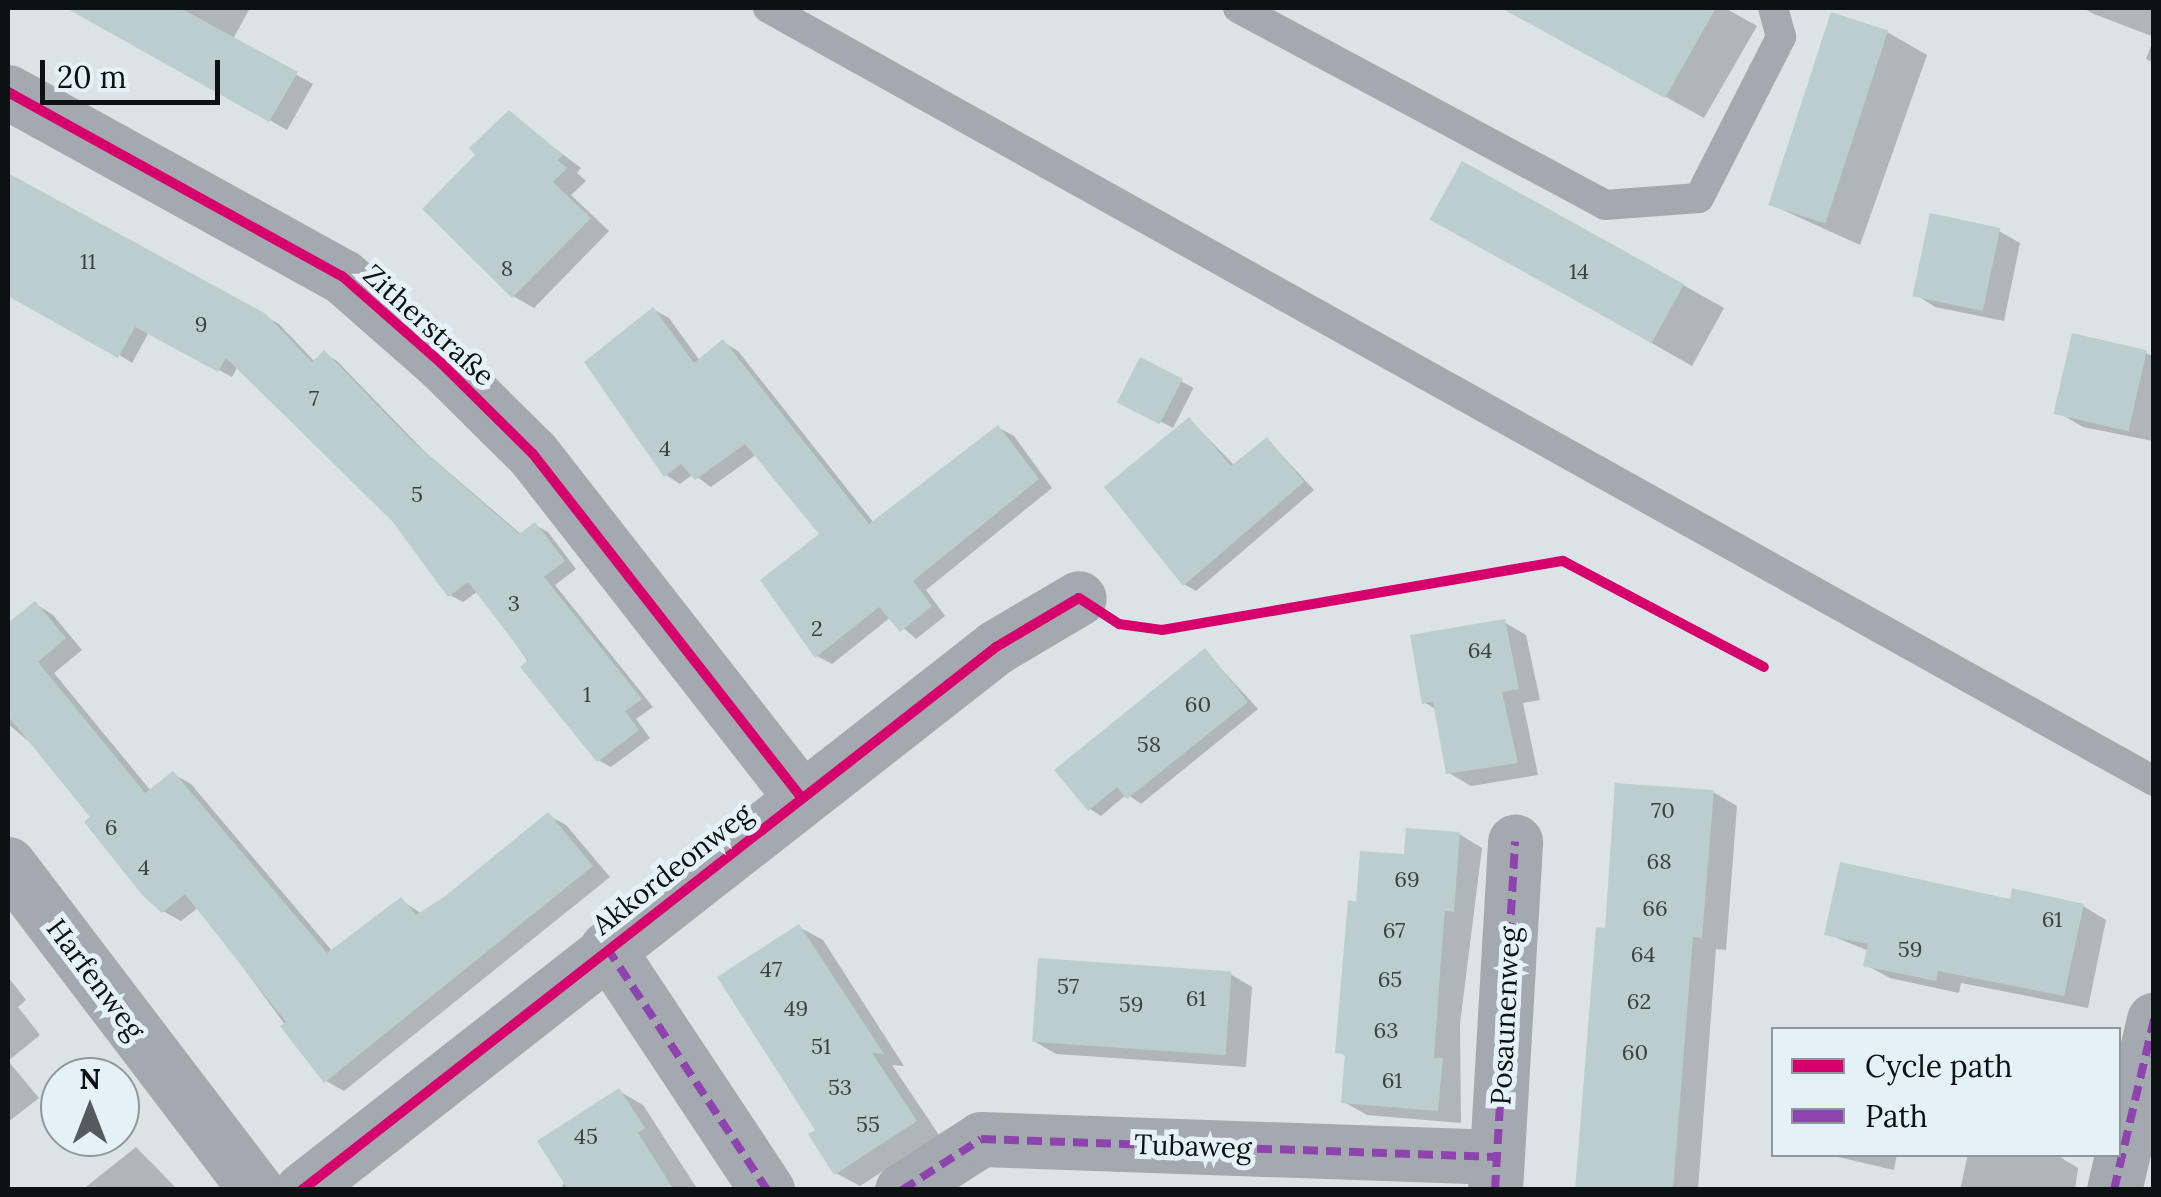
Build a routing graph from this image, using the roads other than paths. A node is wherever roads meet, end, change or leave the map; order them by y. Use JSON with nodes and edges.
{"nodes":[{"id":1,"x":768,"y":8,"type":"edge"},
{"id":2,"x":1238,"y":8,"type":"edge"},
{"id":3,"x":1773,"y":8,"type":"edge"},
{"id":4,"x":8,"y":92,"type":"edge"},
{"id":5,"x":1080,"y":598,"type":"dead end"},
{"id":6,"x":2154,"y":781,"type":"edge"},
{"id":7,"x":801,"y":797,"type":"junction"},
{"id":8,"x":1515,"y":842,"type":"dead end"},
{"id":9,"x":8,"y":864,"type":"edge"},
{"id":10,"x":607,"y":948,"type":"junction"},
{"id":11,"x":2154,"y":1020,"type":"edge"},
{"id":12,"x":2124,"y":1113,"type":"edge"},
{"id":13,"x":2118,"y":1157,"type":"edge"},
{"id":14,"x":1496,"y":1173,"type":"edge"},
{"id":15,"x":256,"y":1190,"type":"edge"},
{"id":16,"x":302,"y":1190,"type":"edge"},
{"id":17,"x":767,"y":1190,"type":"edge"},
{"id":18,"x":902,"y":1190,"type":"edge"},
{"id":19,"x":2114,"y":1190,"type":"edge"}],
"edges":[{"from":1,"to":6,"type":"lane"},
{"from":2,"to":3,"type":"lane"},
{"from":4,"to":7,"type":"street","name":"Zitherstraße"},
{"from":5,"to":7,"type":"street","name":"Akkordeonweg"},
{"from":7,"to":10,"type":"street","name":"Akkordeonweg"},
{"from":8,"to":14,"type":"street","name":"Posaunenweg"},
{"from":9,"to":15,"type":"street","name":"Harfenweg"},
{"from":10,"to":16,"type":"street","name":"Akkordeonweg"},
{"from":10,"to":17,"type":"street"},
{"from":11,"to":12,"type":"street"},
{"from":13,"to":19,"type":"street"},
{"from":14,"to":18,"type":"street","name":"Tubaweg"}]}
